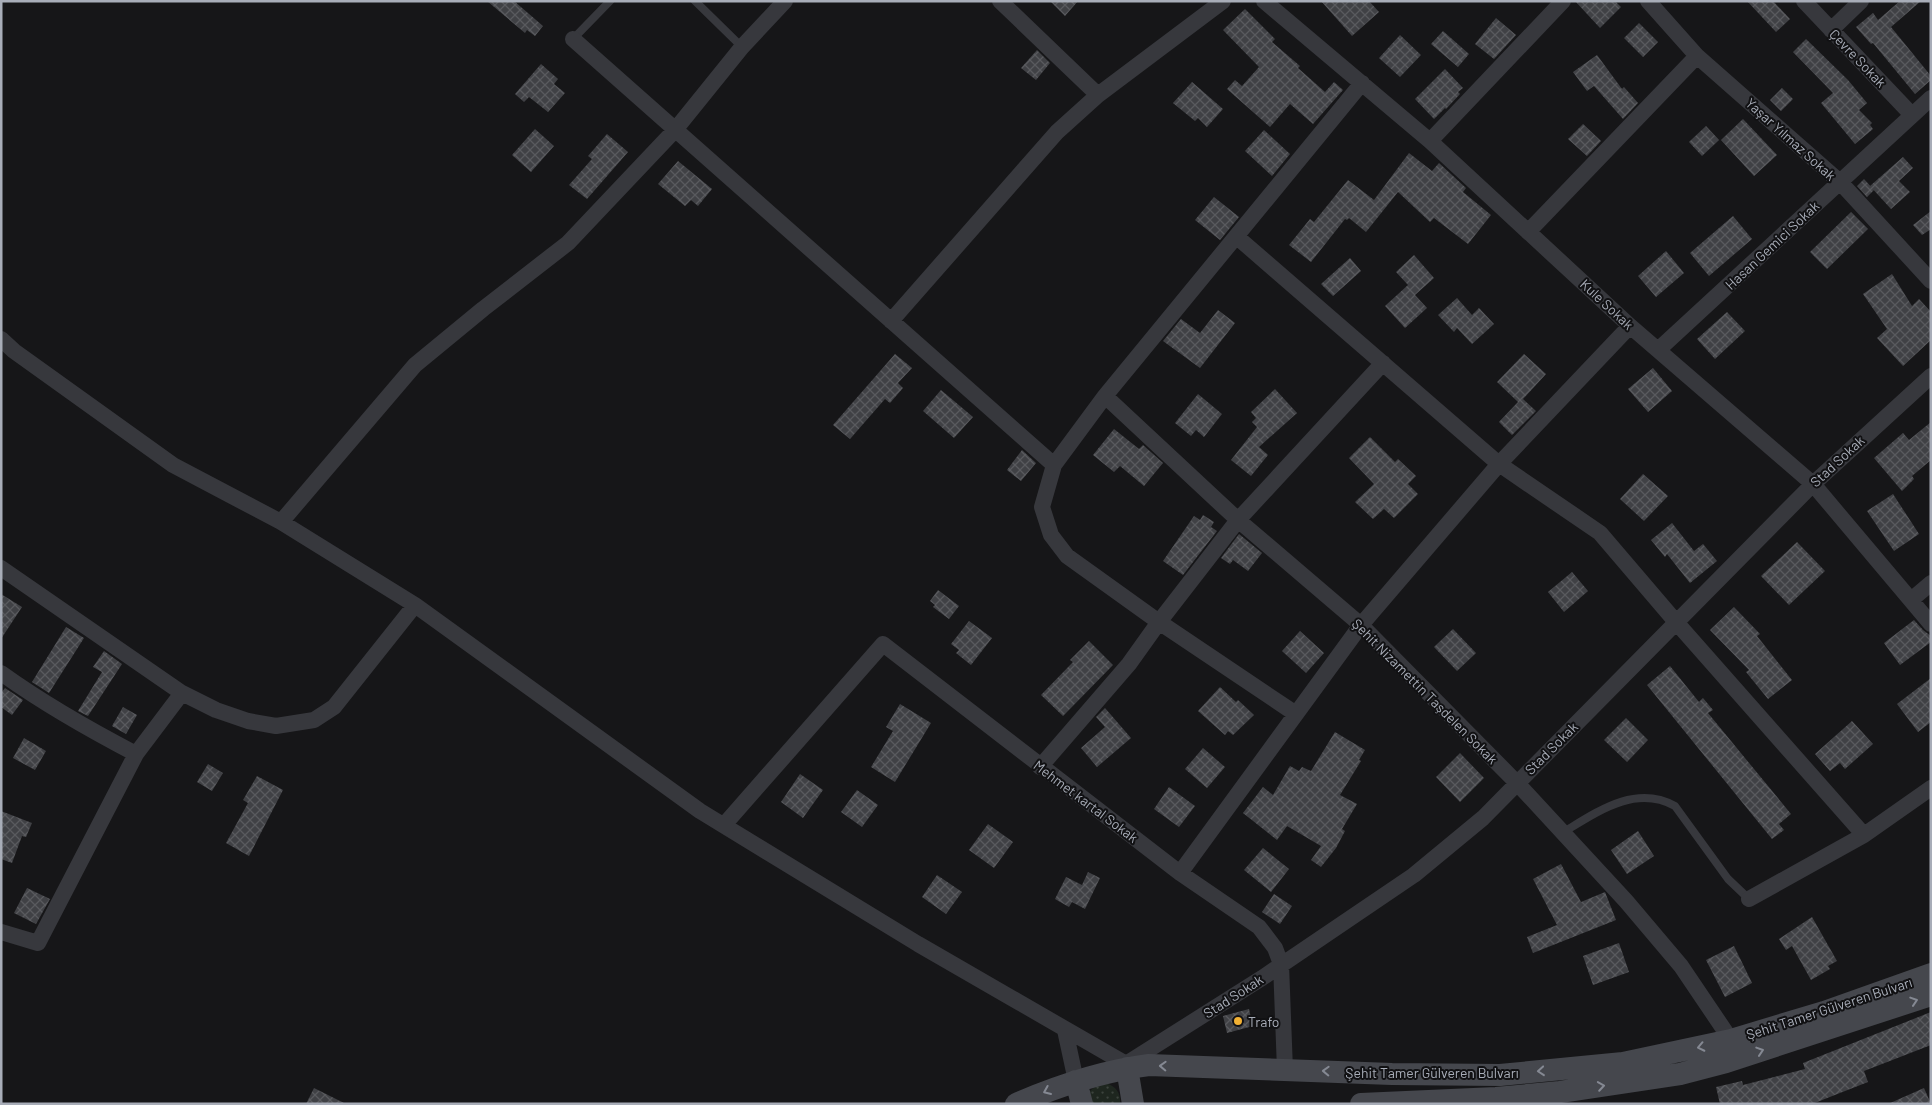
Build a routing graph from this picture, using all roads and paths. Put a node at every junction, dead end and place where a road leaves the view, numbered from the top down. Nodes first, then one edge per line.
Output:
1 (610, 1) edge
2 (695, 1) edge
3 (785, 1) edge
4 (1000, 1) edge
5 (1223, 1) edge
6 (1264, 1) edge
7 (1563, 1) edge
8 (1648, 1) edge
9 (1804, 1) edge
10 (1861, 1) edge
11 (1831, 30) junction
12 (573, 40) joint
13 (742, 47) junction
14 (1697, 56) junction
15 (1362, 83) junction
16 (1098, 95) junction
17 (1931, 98) edge
18 (1912, 115) junction
19 (675, 130) junction
20 (1430, 141) junction
21 (1840, 182) junction
22 (1528, 232) junction
23 (1237, 236) junction
24 (1931, 281) edge
25 (891, 321) junction
26 (1630, 326) junction
27 (1, 339) edge
28 (1658, 350) junction
29 (1383, 363) junction
30 (1931, 376) edge
31 (1105, 396) junction
32 (1499, 464) junction
33 (1054, 465) junction
34 (1812, 484) junction
35 (1238, 520) junction
36 (281, 522) junction
37 (1, 568) edge
38 (1931, 583) edge
39 (1911, 600) junction
40 (416, 605) junction
41 (1158, 622) junction
42 (1676, 622) junction
43 (1931, 624) edge
44 (1361, 625) junction
45 (1, 674) edge
46 (182, 694) junction
47 (1296, 714) junction
48 (136, 754) junction
49 (1040, 767) junction
50 (1517, 783) junction
51 (1931, 788) edge
52 (724, 825) junction
53 (1562, 833) junction
54 (1864, 835) junction
55 (1180, 873) junction
56 (1749, 899) joint
57 (1, 932) edge
58 (1281, 964) junction
59 (1931, 974) edge
60 (1931, 995) edge
61 (1065, 1030) junction
62 (1731, 1040) junction
63 (1127, 1066) junction
64 (1285, 1070) junction
65 (1076, 1081) junction
66 (1016, 1104) edge
67 (1082, 1104) edge
68 (1132, 1104) edge
69 (1361, 1104) edge

1 - 12 lane
2 - 13 lane
3 - 13 street
4 - 16 street
5 - 16 street
6 - 15 street, Kule Sokak
7 - 20 street
8 - 14 street, Yaşar Yılmaz Sokak
9 - 11 street, Çevre Sokak
10 - 11 street
11 - 18 street, Çevre Sokak
12 - 19 street
13 - 19 street
14 - 21 street, Yaşar Yılmaz Sokak
14 - 22 street
15 - 20 street, Kule Sokak
15 - 23 street
16 - 25 street
17 - 18 street, Hasan Gemici Sokak
18 - 21 street, Hasan Gemici Sokak
19 - 25 street
19 - 36 street
20 - 22 street, Kule Sokak
21 - 24 street, Yaşar Yılmaz Sokak
21 - 28 street, Hasan Gemici Sokak
22 - 26 street, Kule Sokak
23 - 29 street
23 - 31 street
25 - 33 street
26 - 28 street, Kule Sokak
26 - 32 street
27 - 36 street
28 - 34 street, Kule Sokak
29 - 32 street
29 - 35 street
30 - 34 street, Stad Sokak
31 - 33 street
31 - 35 street, Şehit Nizamettin Taşdelen Sokak
32 - 42 street
32 - 44 street
33 - 41 street
34 - 39 street, Kule Sokak
34 - 42 street, Stad Sokak
35 - 41 street
35 - 44 street, Şehit Nizamettin Taşdelen Sokak
36 - 40 street
37 - 46 street
38 - 39 street
39 - 43 street, Kule Sokak
40 - 46 street
40 - 52 street
41 - 47 street
41 - 49 street
42 - 50 street, Stad Sokak
42 - 54 street
44 - 47 street
44 - 50 street, Şehit Nizamettin Taşdelen Sokak
45 - 48 street
46 - 48 street
47 - 55 street
48 - 57 street
49 - 52 street, Mehmet kartal Sokak
49 - 55 street, Mehmet kartal Sokak
50 - 53 street, Şehit Nizamettin Taşdelen Sokak
50 - 58 street, Stad Sokak
51 - 54 street
52 - 61 street
53 - 56 lane
53 - 62 street, Şehit Nizamettin Taşdelen Sokak
54 - 56 street
55 - 58 street, Mehmet kartal Sokak
58 - 63 street, Stad Sokak
58 - 64 street
59 - 62 main road, Şehit Tamer Gülveren Bulvarı
69 -> 60 main road, Şehit Tamer Gülveren Bulvarı
61 - 63 street
61 - 65 street
62 -> 64 main road, Şehit Tamer Gülveren Bulvarı
64 -> 63 main road, Şehit Tamer Gülveren Bulvarı
63 - 65 main road, Şehit Tamer Gülveren Bulvarı
63 - 68 main road
65 -> 66 main road, Şehit Tamer Gülveren Bulvarı
65 - 67 main road

